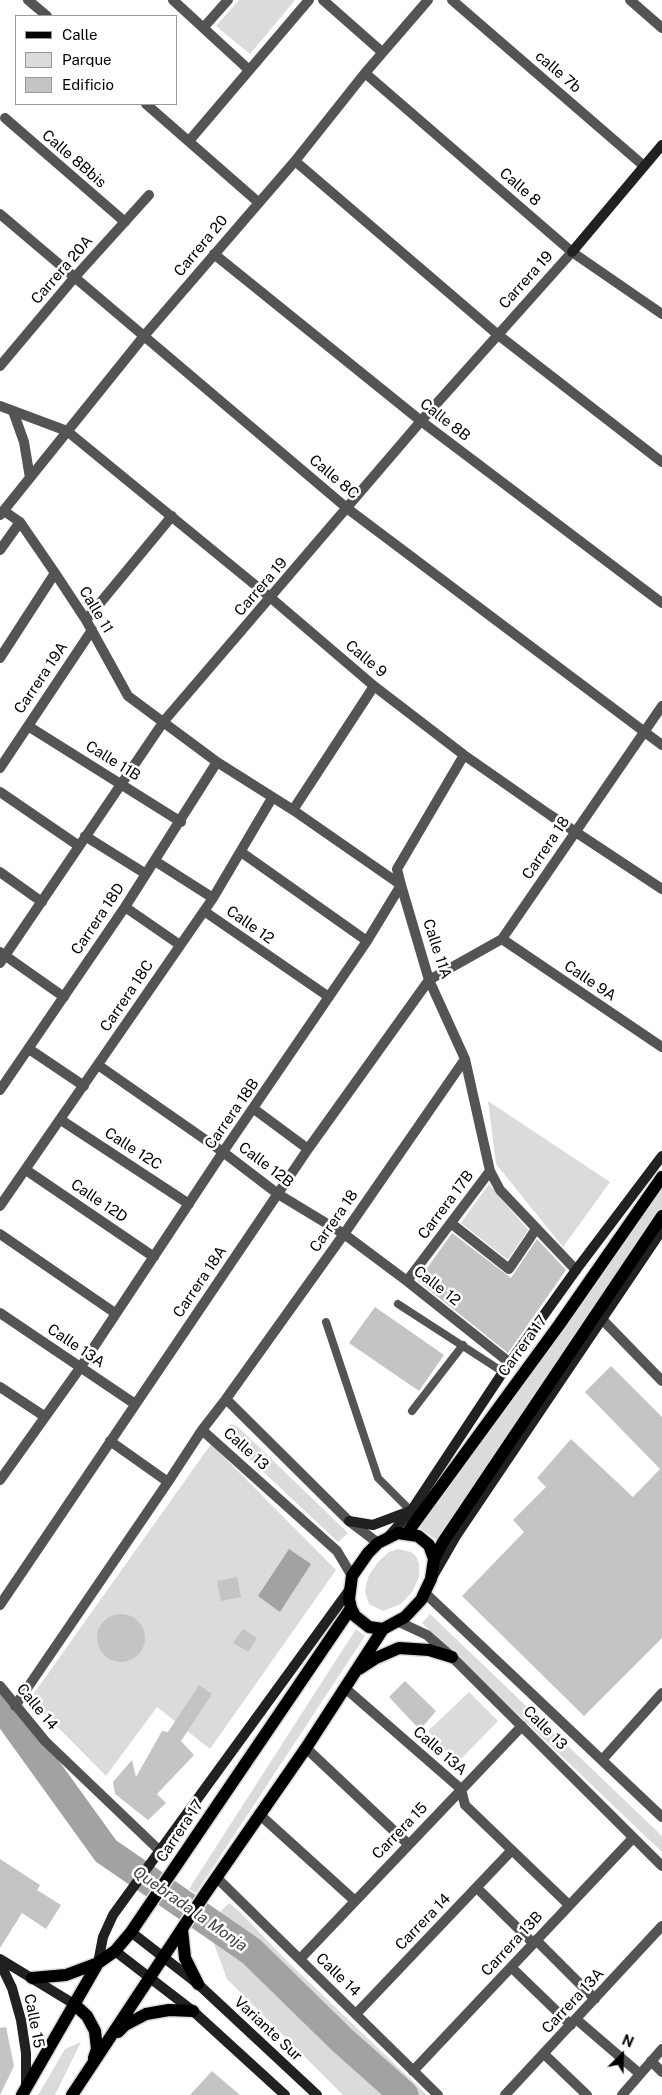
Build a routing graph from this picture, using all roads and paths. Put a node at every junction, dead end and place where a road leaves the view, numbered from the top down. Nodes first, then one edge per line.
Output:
1 (28, 0) edge
2 (173, 0) edge
3 (228, 0) edge
4 (309, 0) edge
5 (323, 0) edge
6 (428, 0) edge
7 (452, 0) edge
8 (630, 0) edge
9 (46, 15) edge
10 (204, 27) junction
11 (662, 28) edge
12 (382, 52) junction
13 (248, 69) junction
14 (365, 73) junction
15 (147, 105) edge
16 (5, 118) dead end
17 (189, 141) junction
18 (662, 145) edge
19 (295, 161) junction
20 (644, 166) junction
21 (149, 195) dead end
22 (258, 202) junction
23 (0, 214) edge
24 (125, 222) junction
25 (572, 252) junction
26 (214, 254) junction
27 (74, 278) junction
28 (662, 314) edge
29 (496, 334) junction
30 (144, 336) junction
31 (0, 366) edge
32 (5, 408) edge
33 (421, 421) junction
34 (67, 431) junction
35 (662, 462) edge
36 (30, 478) junction
37 (348, 509) junction
38 (2, 513) edge
39 (172, 516) junction
40 (20, 522) junction
41 (0, 550) edge
42 (55, 573) junction
43 (271, 598) junction
44 (662, 603) edge
45 (86, 620) junction
46 (92, 630) junction
47 (0, 658) edge
48 (374, 686) junction
49 (662, 706) edge
50 (164, 721) junction
51 (28, 726) junction
52 (644, 732) junction
53 (662, 745) edge
54 (464, 755) junction
55 (217, 762) junction
56 (0, 768) edge
57 (121, 784) junction
58 (0, 792) edge
59 (272, 798) junction
60 (293, 810) junction
61 (181, 822) junction
62 (575, 832) junction
63 (85, 836) junction
64 (79, 846) junction
65 (241, 852) junction
66 (155, 862) junction
67 (0, 872) edge
68 (146, 874) junction
69 (401, 885) junction
70 (662, 889) edge
71 (213, 898) junction
72 (42, 902) junction
73 (124, 907) junction
74 (204, 911) junction
75 (502, 939) junction
76 (367, 941) junction
77 (180, 945) junction
78 (2, 957) edge
79 (429, 980) junction
80 (64, 997) junction
81 (329, 997) junction
82 (662, 1047) edge
83 (29, 1049) junction
84 (465, 1059) junction
85 (98, 1064) junction
86 (84, 1086) junction
87 (0, 1090) edge
88 (254, 1109) junction
89 (61, 1120) junction
90 (308, 1149) junction
91 (223, 1152) junction
92 (662, 1156) edge
93 (26, 1170) junction
94 (490, 1171) junction
95 (662, 1177) edge
96 (278, 1194) junction
97 (189, 1204) junction
98 (0, 1206) edge
99 (662, 1216) edge
100 (452, 1224) junction
101 (536, 1229) junction
102 (662, 1230) edge
103 (0, 1234) edge
104 (344, 1234) junction
105 (154, 1258) junction
106 (576, 1270) junction
107 (408, 1281) junction
108 (398, 1304) dead end
109 (0, 1313) edge
110 (115, 1313) junction
111 (547, 1314) junction
112 (599, 1315) junction
113 (326, 1322) dead end
114 (559, 1325) junction
115 (463, 1345) junction
116 (510, 1363) junction
117 (80, 1368) junction
118 (504, 1372) junction
119 (662, 1381) edge
120 (0, 1387) edge
121 (226, 1399) junction
122 (135, 1404) junction
123 (412, 1411) dead end
124 (44, 1416) junction
125 (202, 1430) junction
126 (110, 1441) junction
127 (0, 1480) edge
128 (168, 1482) junction
129 (411, 1510) junction
130 (349, 1521) junction
131 (407, 1533) junction
132 (383, 1540) junction
133 (434, 1559) junction
134 (431, 1579) junction
135 (351, 1582) junction
136 (425, 1593) junction
137 (0, 1605) edge
138 (352, 1608) junction
139 (399, 1622) junction
140 (383, 1629) junction
141 (452, 1658) junction
142 (355, 1672) junction
143 (0, 1686) edge
144 (345, 1688) junction
145 (660, 1698) edge
146 (15, 1706) junction
147 (522, 1726) junction
148 (306, 1748) junction
149 (602, 1760) junction
150 (461, 1789) junction
151 (259, 1814) junction
152 (662, 1817) edge
153 (633, 1838) junction
154 (408, 1844) junction
155 (512, 1850) junction
156 (157, 1854) junction
157 (662, 1866) edge
158 (216, 1878) junction
159 (477, 1888) junction
160 (354, 1900) junction
161 (569, 1905) junction
162 (662, 1926) edge
163 (183, 1927) junction
164 (131, 1932) junction
165 (535, 1942) junction
166 (115, 1951) junction
167 (163, 1957) junction
168 (300, 1958) junction
169 (0, 1959) edge
170 (0, 1963) edge
171 (98, 1963) junction
172 (511, 1967) junction
173 (32, 1978) junction
174 (150, 1978) junction
175 (198, 1984) junction
176 (595, 1999) junction
177 (74, 2004) junction
178 (193, 2011) junction
179 (356, 2014) junction
180 (573, 2022) junction
181 (108, 2040) junction
182 (662, 2049) edge
183 (544, 2054) junction
184 (651, 2061) junction
185 (91, 2066) junction
186 (413, 2071) junction
187 (662, 2072) edge
188 (640, 2074) junction
189 (24, 2091) edge
190 (72, 2095) edge
191 (286, 2095) edge
192 (317, 2095) edge
193 (438, 2095) edge
194 (505, 2095) edge
195 (587, 2095) edge
196 (622, 2095) edge

1 - 9 street
2 - 10 street
3 - 10 street
4 - 13 street
5 - 12 street
6 - 12 street, Carrera 20
7 - 20 street, calle 7b
8 - 11 street
10 - 13 street
12 - 14 street, Carrera 20
13 - 17 street
14 - 19 street, Carrera 20
14 - 25 street, Calle 8
15 - 17 street
16 - 24 street, Calle 8Bbis
17 - 22 street
18 - 20 main road
19 - 22 street, Carrera 20
19 - 29 street
20 - 25 main road
21 - 24 street, Carrera 20A
22 - 26 street, Carrera 20
23 - 27 street, Calle 8C
24 - 27 street, Carrera 20A
25 - 28 street, Calle 8
25 - 29 street, Carrera 19
26 - 30 street, Carrera 20
26 - 33 street, Calle 8B
27 - 30 street, Calle 8C
27 - 31 street, Carrera 20A
29 - 33 street, Carrera 19
29 - 35 street
30 - 34 street, Carrera 20
30 - 37 street, Calle 8C
32 - 34 street
32 - 36 street
33 - 37 street, Carrera 19
33 - 44 street, Calle 8B
34 - 36 street, Carrera 20
34 - 39 street, Calle 9
36 - 38 street, Carrera 20
37 - 43 street, Carrera 19
37 - 52 street, Calle 8C
38 - 40 street, Calle 11
39 - 43 street, Calle 9
39 - 45 street
40 - 41 street
40 - 42 street, Calle 11
42 - 45 street, Calle 11
42 - 47 street
43 - 48 street, Calle 9
43 - 50 street, Carrera 19
45 - 46 street, Calle 11
46 - 50 street, Calle 11
46 - 51 street, Carrera 19A
48 - 54 street, Calle 9
48 - 60 street
49 - 52 street, Carrera 18
50 - 55 street
50 - 57 street, Carrera 19
51 - 56 street, Carrera 19A
51 - 57 street, Calle 11B
52 - 53 street, Calle 8C
52 - 62 street, Carrera 18
54 - 62 street, Calle 9
54 - 69 street
55 - 59 street
55 - 61 street, Carrera 18D
57 - 61 street, Calle 11B
57 - 63 street, Carrera 19
58 - 64 street
59 - 60 street
59 - 65 street, Carrera 18C
60 - 69 street
61 - 66 street, Carrera 18D
62 - 70 street, Calle 9
62 - 75 street, Carrera 18
63 - 64 street, Carrera 19
63 - 68 street
64 - 72 street, Carrera 19
65 - 71 street, Carrera 18C
65 - 76 street
66 - 68 street, Carrera 18D
66 - 71 street, Calle 12
67 - 72 street
68 - 73 street, Carrera 18D
69 - 76 street, Carrera 18B
69 - 79 street, Calle 11A
71 - 74 street, Carrera 18C
72 - 78 street, Carrera 19
73 - 77 street
73 - 80 street, Carrera 18D
74 - 77 street, Carrera 18C
74 - 81 street, Calle 12
75 - 79 street, Carrera 18
75 - 82 street, Calle 9A
76 - 81 street, Carrera 18B
77 - 85 street, Carrera 18C
78 - 80 street
79 - 84 street, Calle 11A
79 - 90 street, Carrera 18A
80 - 83 street, Carrera 18D
81 - 88 street, Carrera 18B
83 - 86 street
83 - 87 street, Carrera 18D
84 - 94 street, Calle 11A
84 - 104 street, Carrera 18
85 - 86 street, Carrera 18C
85 - 91 street, Calle 12B
86 - 89 street, Carrera 18C
88 - 90 street
88 - 91 street, Carrera 18B
89 - 93 street, Carrera 18C
89 - 97 street, Calle 12C
90 - 96 street, Carrera 18A
91 - 96 street, Calle 12B
91 - 97 street, Carrera 18B
92 - 106 main road
93 - 98 street, Carrera 18C
93 - 105 street, Calle 12D
94 - 100 street, Carrera 17B
94 - 101 street, Calle 11A
95 - 114 main road, Carrera 17
96 - 104 street, Calle 12B
96 - 122 street, Carrera 18A
97 - 105 street, Carrera 18B
99 - 112 main road
100 - 101 street
100 - 107 street, Carrera 17B
101 - 106 street, Calle 11A
102 - 112 main road
103 - 110 street
104 - 107 street, Calle 12
104 - 121 street, Carrera 18
105 - 110 street, Carrera 18B
106 - 111 main road
107 - 116 street, Calle 12
108 - 115 lane
109 - 117 street, Calle 13A
110 - 117 street, Carrera 18B
111 - 114 main road
111 - 116 main road
112 - 119 street
112 - 133 main road
112 - 134 main road
113 - 129 lane
114 - 131 main road, Carrera 17
115 - 118 lane
115 - 123 lane
116 - 118 main road
117 - 122 street, Calle 13A
117 - 124 street, Carrera 18B
118 - 129 main road
120 - 124 street
121 - 125 street
121 - 130 street, Calle 13
122 - 126 street, Carrera 18A
124 - 127 street, Carrera 18B
125 - 128 street
125 - 135 street, Calle 13
126 - 128 street
126 - 137 street, Carrera 18A
128 - 146 street
129 - 130 main road
129 - 132 main road
130 - 132 street, Calle 13
131 - 132 main road
131 - 133 main road
132 - 135 main road
133 - 134 main road
134 - 136 main road
135 - 138 main road
135 - 156 main road
136 - 139 main road
136 - 149 street, Calle 13
138 - 140 main road
138 - 164 main road, Carrera 17
139 - 140 main road
139 - 141 street, Calle 13
140 - 142 main road
141 - 142 main road
141 - 147 street, Calle 13
142 - 144 main road
143 - 146 street, Calle 14
144 - 148 main road
144 - 150 street, Calle 13A
145 - 149 street
146 - 156 street, Calle 14
147 - 150 street, Carrera 15
147 - 153 street, Calle 13
148 - 151 main road
148 - 154 street
149 - 152 street, Calle 13
150 - 154 street, Carrera 15
150 - 155 street, Calle 13A
151 - 158 main road
151 - 160 street
153 - 157 street, Calle 13
153 - 161 street, Carrera 13B
154 - 160 street, Carrera 15
155 - 159 street, Carrera 14
155 - 161 street, Calle 13A
156 - 171 main road
158 - 163 main road
158 - 168 street, Calle 14
159 - 165 street
159 - 179 street, Carrera 14
160 - 168 street, Carrera 15
161 - 165 street, Carrera 13B
162 - 176 street, Carrera 13A
163 - 167 main road
163 - 175 main road
164 - 166 main road, Carrera 17
164 - 167 main road, Variante Sur
165 - 172 street, Carrera 13B
165 - 176 street
166 - 171 main road, Carrera 17
166 - 174 main road
167 - 174 main road
167 - 175 main road, Variante Sur
168 - 179 street, Calle 14
169 - 173 main road, Calle 15
170 - 189 main road, Calle 15
171 - 173 main road
171 - 177 main road, Carrera 17
172 - 180 street
172 - 186 street, Carrera 13B
173 - 177 main road, Calle 15
174 - 178 main road
174 - 181 main road
175 - 192 main road, Variante Sur
176 - 180 street, Carrera 13A
177 - 185 main road
177 - 189 main road, Carrera 17
178 - 181 main road
178 - 191 main road
179 - 186 street, Calle 14
180 - 183 street, Carrera 13A
180 - 188 street
181 - 185 main road
182 - 184 street
183 - 194 street, Carrera 13A
183 - 195 street
184 - 187 street
184 - 188 street
185 - 190 main road
186 - 193 street, Calle 14
188 - 196 street

